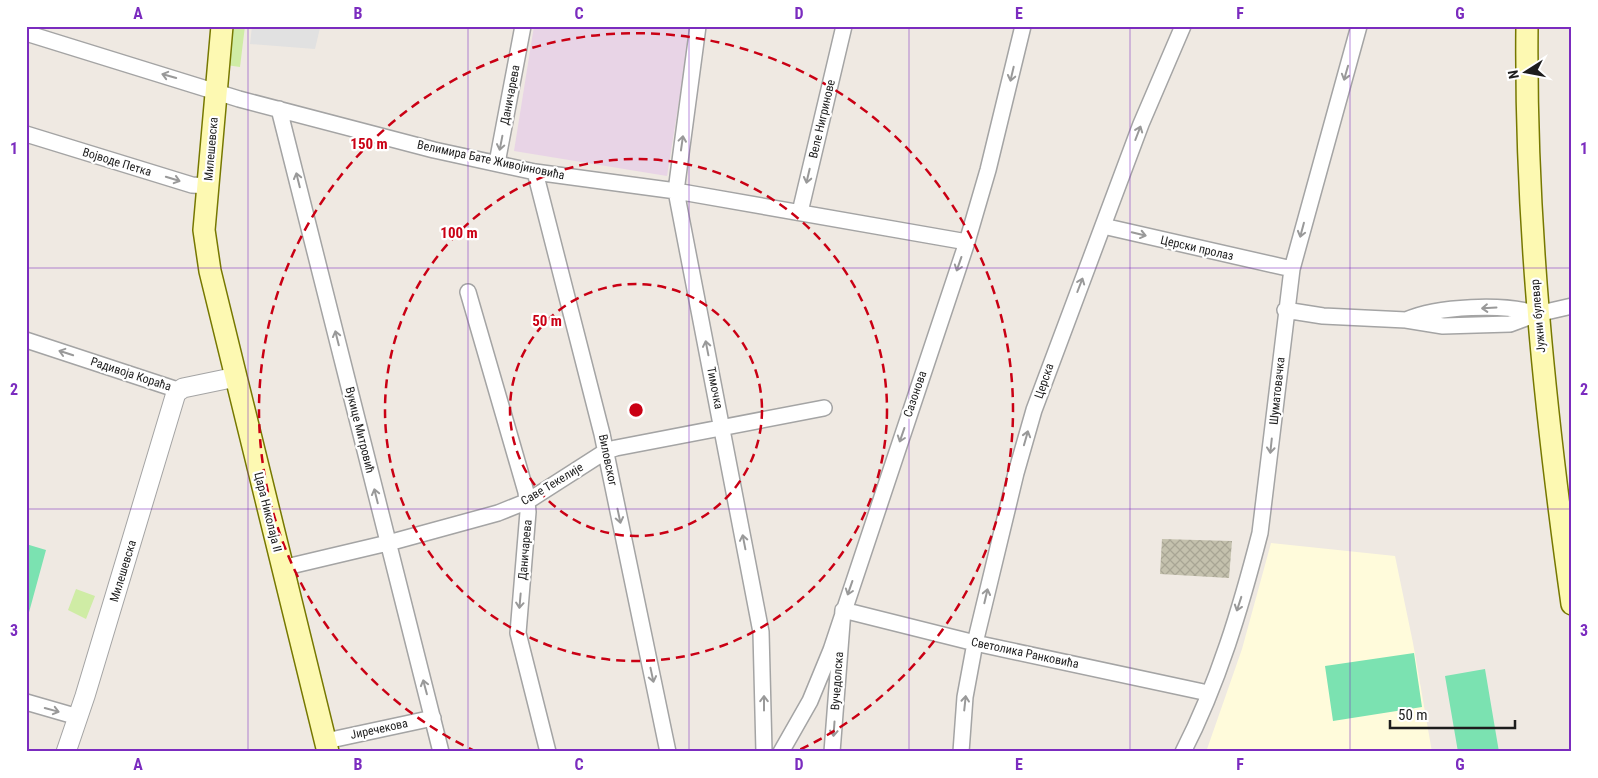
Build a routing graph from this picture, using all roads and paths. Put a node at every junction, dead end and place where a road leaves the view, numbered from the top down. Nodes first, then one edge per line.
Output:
1 (222, 26) edge
2 (522, 26) edge
3 (698, 26) edge
4 (844, 26) edge
5 (1023, 26) edge
6 (1183, 26) edge
7 (1359, 26) edge
8 (1526, 26) edge
9 (26, 34) edge
10 (216, 90) junction
11 (279, 109) junction
12 (26, 134) edge
13 (497, 163) junction
14 (535, 172) junction
15 (208, 186) junction
16 (676, 191) junction
17 (800, 212) junction
18 (1103, 226) junction
19 (967, 242) junction
20 (1292, 269) junction
21 (210, 271) joint
22 (468, 292) dead end
23 (1572, 306) edge
24 (1285, 310) junction
25 (1537, 314) junction
26 (26, 340) edge
27 (236, 377) junction
28 (178, 390) junction
29 (824, 408) dead end
30 (723, 429) junction
31 (606, 451) junction
32 (528, 501) junction
33 (387, 543) junction
34 (282, 568) junction
35 (1572, 604) edge
36 (843, 610) junction
37 (975, 643) junction
38 (1208, 693) junction
39 (26, 702) edge
40 (78, 717) junction
41 (433, 718) junction
42 (327, 746) edge
43 (1186, 749) edge
44 (66, 752) edge
45 (441, 752) edge
46 (548, 752) edge
47 (668, 752) edge
48 (764, 752) edge
49 (780, 752) edge
50 (832, 752) edge
51 (961, 752) edge

1 - 10 main road, Милешевска
2 -> 13 street, Даничарева
16 -> 3 street, Тимочка
4 -> 17 street, Веле Нигринове
5 -> 19 street, Сазонова
18 -> 6 street, Церска
7 -> 20 street, Шуматовачка
8 - 25 main road, Јужни булевар
10 -> 9 street, Велимира Бате Живојиновића
10 - 11 street, Велимира Бате Живојиновића
10 - 15 main road, Милешевска
11 - 13 street, Велимира Бате Живојиновића
33 -> 11 street, Вукице Митровић
12 -> 15 street, Војводе Петка
13 - 14 street, Велимира Бате Живојиновића
14 - 16 street, Велимира Бате Живојиновића
14 - 31 street, Виловског
15 - 21 main road, Милешевска
16 - 17 street, Велимира Бате Живојиновића
30 -> 16 street, Тимочка
17 - 19 street, Велимира Бате Живојиновића
18 -> 20 street, Церски пролаз
37 -> 18 street, Церска
19 -> 36 street, Сазонова
20 - 24 street, Шуматовачка
21 - 27 main road, Цара Николаја II
22 - 32 street, Даничарева
23 - 25 street
24 - 25 street
24 -> 38 street, Шуматовачка
25 - 35 main road, Јужни булевар
28 -> 26 street, Радивоја Кораћа
27 - 28 street, Радивоја Кораћа
27 - 34 main road, Цара Николаја II
28 - 40 street, Милешевска
29 - 30 street, Саве Текелије
30 - 31 street, Саве Текелије
48 -> 30 street, Тимочка
31 - 32 street, Саве Текелије
31 -> 47 street, Виловског
32 - 33 street, Саве Текелије
32 -> 46 street, Даничарева
33 - 34 street, Саве Текелије
41 -> 33 street, Вукице Митровић
34 - 42 main road, Цара Николаја II
36 - 37 street, Светолика Ранковића
36 - 49 street, Сазонова
36 -> 50 street, Вучедолска
37 - 38 street, Светолика Ранковића
51 -> 37 street, Церска
38 - 43 street, Шуматовачка
39 -> 40 street
40 - 44 street, Милешевска
41 - 42 street, Јиречекова
41 - 45 street, Вукице Митровић

